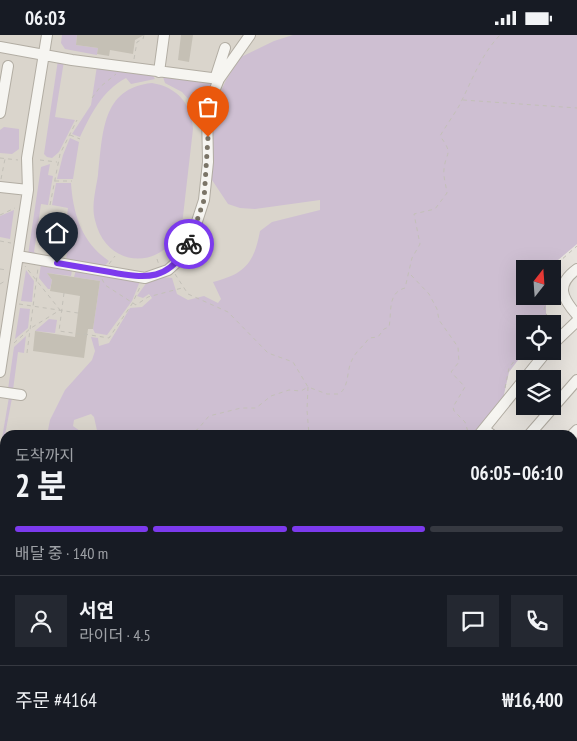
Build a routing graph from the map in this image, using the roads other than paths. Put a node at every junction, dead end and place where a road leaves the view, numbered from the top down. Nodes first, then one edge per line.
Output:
1 (47, 35) edge
2 (164, 35) edge
3 (250, 35) edge
4 (0, 47) edge
5 (225, 48) dead end
6 (44, 54) junction
7 (8, 67) dead end
8 (159, 72) junction
9 (217, 79) junction
10 (0, 113) edge
11 (0, 184) edge
12 (28, 190) junction
13 (18, 256) junction
14 (577, 269) edge
15 (9, 305) edge
16 (577, 315) edge
17 (577, 321) edge
18 (561, 336) edge
19 (539, 360) edge
20 (0, 372) edge
21 (577, 380) edge
22 (0, 392) edge
23 (21, 395) dead end
24 (487, 430) edge
25 (533, 430) edge

1 - 6 street
2 - 8 street
3 - 9 street
4 - 6 street
5 - 9 street
6 - 8 street
6 - 12 street
7 - 10 street
8 - 9 street
9 - 13 street
11 - 12 street
12 - 13 street
13 - 15 street
14 - 16 street
15 - 20 street
17 - 18 street
19 - 24 street
21 - 25 street
22 - 23 street

